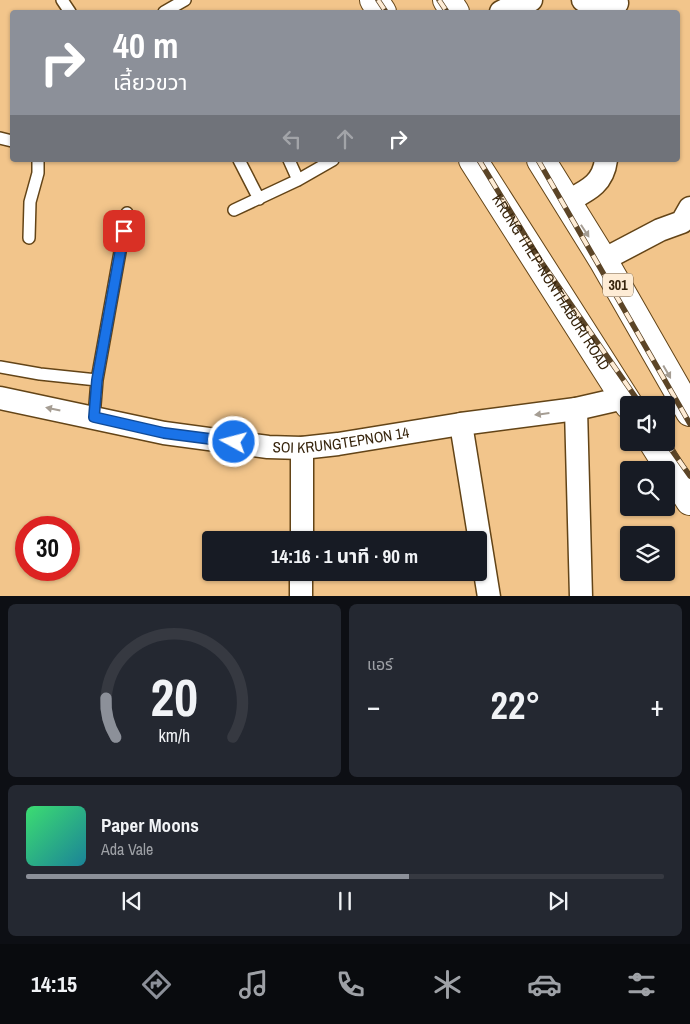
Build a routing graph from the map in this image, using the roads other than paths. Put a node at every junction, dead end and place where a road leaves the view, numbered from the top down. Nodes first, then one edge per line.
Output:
1 (185, 0) edge
2 (531, 0) edge
3 (583, 0) edge
4 (617, 5) edge
5 (168, 10) edge
6 (505, 10) edge
7 (38, 162) edge
8 (240, 162) edge
9 (290, 162) edge
10 (330, 162) edge
11 (474, 162) edge
12 (542, 162) edge
13 (606, 162) edge
14 (298, 180) junction
15 (259, 199) junction
16 (566, 202) junction
17 (690, 208) edge
18 (234, 210) dead end
19 (127, 213) dead end
20 (29, 238) dead end
21 (604, 260) junction
22 (0, 367) edge
23 (97, 380) junction
24 (622, 396) edge
25 (0, 398) edge
26 (620, 403) edge
27 (576, 409) junction
28 (690, 412) edge
29 (94, 417) junction
30 (461, 424) junction
31 (302, 448) junction
32 (659, 451) edge
33 (690, 501) edge
34 (302, 531) edge
35 (301, 581) edge
36 (301, 596) edge
37 (488, 596) edge
38 (581, 596) edge

1 - 5 lane
2 - 6 street
3 - 4 street
7 - 20 lane
8 - 15 lane
9 - 14 lane
10 - 14 lane
11 - 24 main road, KRUNG THEP-NONTHABURI ROAD
12 - 16 main road, 301
13 - 16 street
14 - 15 lane
15 - 18 lane
16 -> 21 main road, 301
17 - 21 street
19 - 23 lane
21 -> 28 main road, 301
22 - 23 lane
23 - 29 lane
29 -> 25 street, SOI KRUNGTEPNON 14
26 - 27 street, SOI KRUNGTEPNON 14
27 -> 30 street, SOI KRUNGTEPNON 14
27 - 38 street
29 - 31 street, SOI KRUNGTEPNON 14
30 - 31 street, SOI KRUNGTEPNON 14
30 - 37 street
31 - 34 street
32 - 33 main road
35 - 36 street

